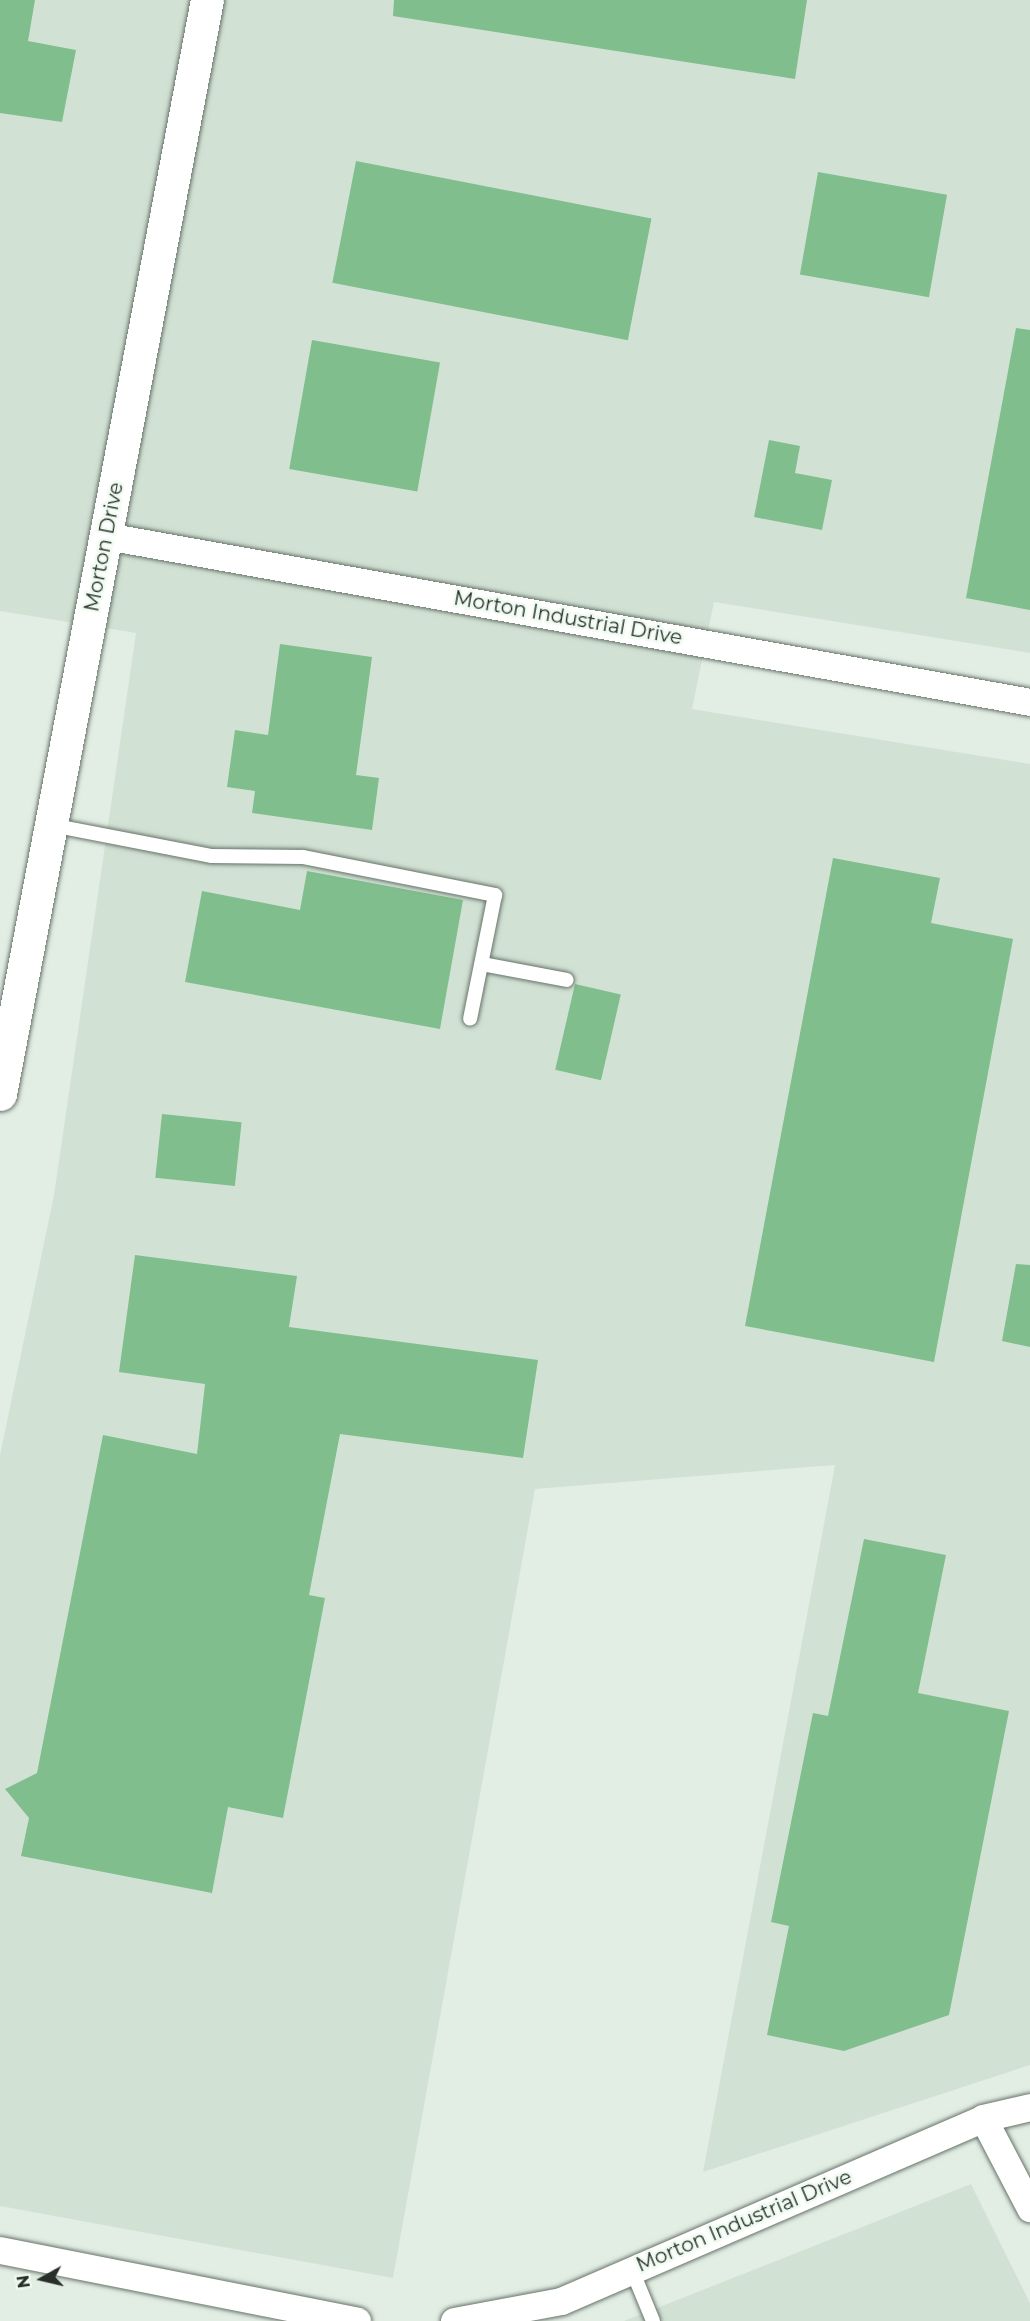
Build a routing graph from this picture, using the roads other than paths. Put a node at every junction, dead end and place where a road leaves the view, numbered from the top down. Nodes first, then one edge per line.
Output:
1 (207, 0) edge
2 (106, 536) junction
3 (1030, 702) edge
4 (51, 825) junction
5 (482, 963) junction
6 (567, 980) dead end
7 (470, 1019) dead end
8 (0, 1094) edge
9 (1030, 2107) edge
10 (983, 2118) junction
11 (1030, 2208) edge
12 (0, 2250) edge
13 (632, 2270) junction
14 (324, 2317) edge
15 (357, 2321) edge
16 (454, 2321) edge
17 (653, 2321) edge

1 - 2 street, Morton Drive
2 - 3 street, Morton Industrial Drive
2 - 4 street, Morton Drive
4 - 5 lane
4 - 8 street, Morton Drive
5 - 6 lane
5 - 7 lane
9 - 10 street, Morton Industrial Drive
10 - 11 street
10 - 13 street, Morton Industrial Drive
12 - 14 street
13 - 16 street, Morton Industrial Drive
13 - 17 lane
14 - 15 street

